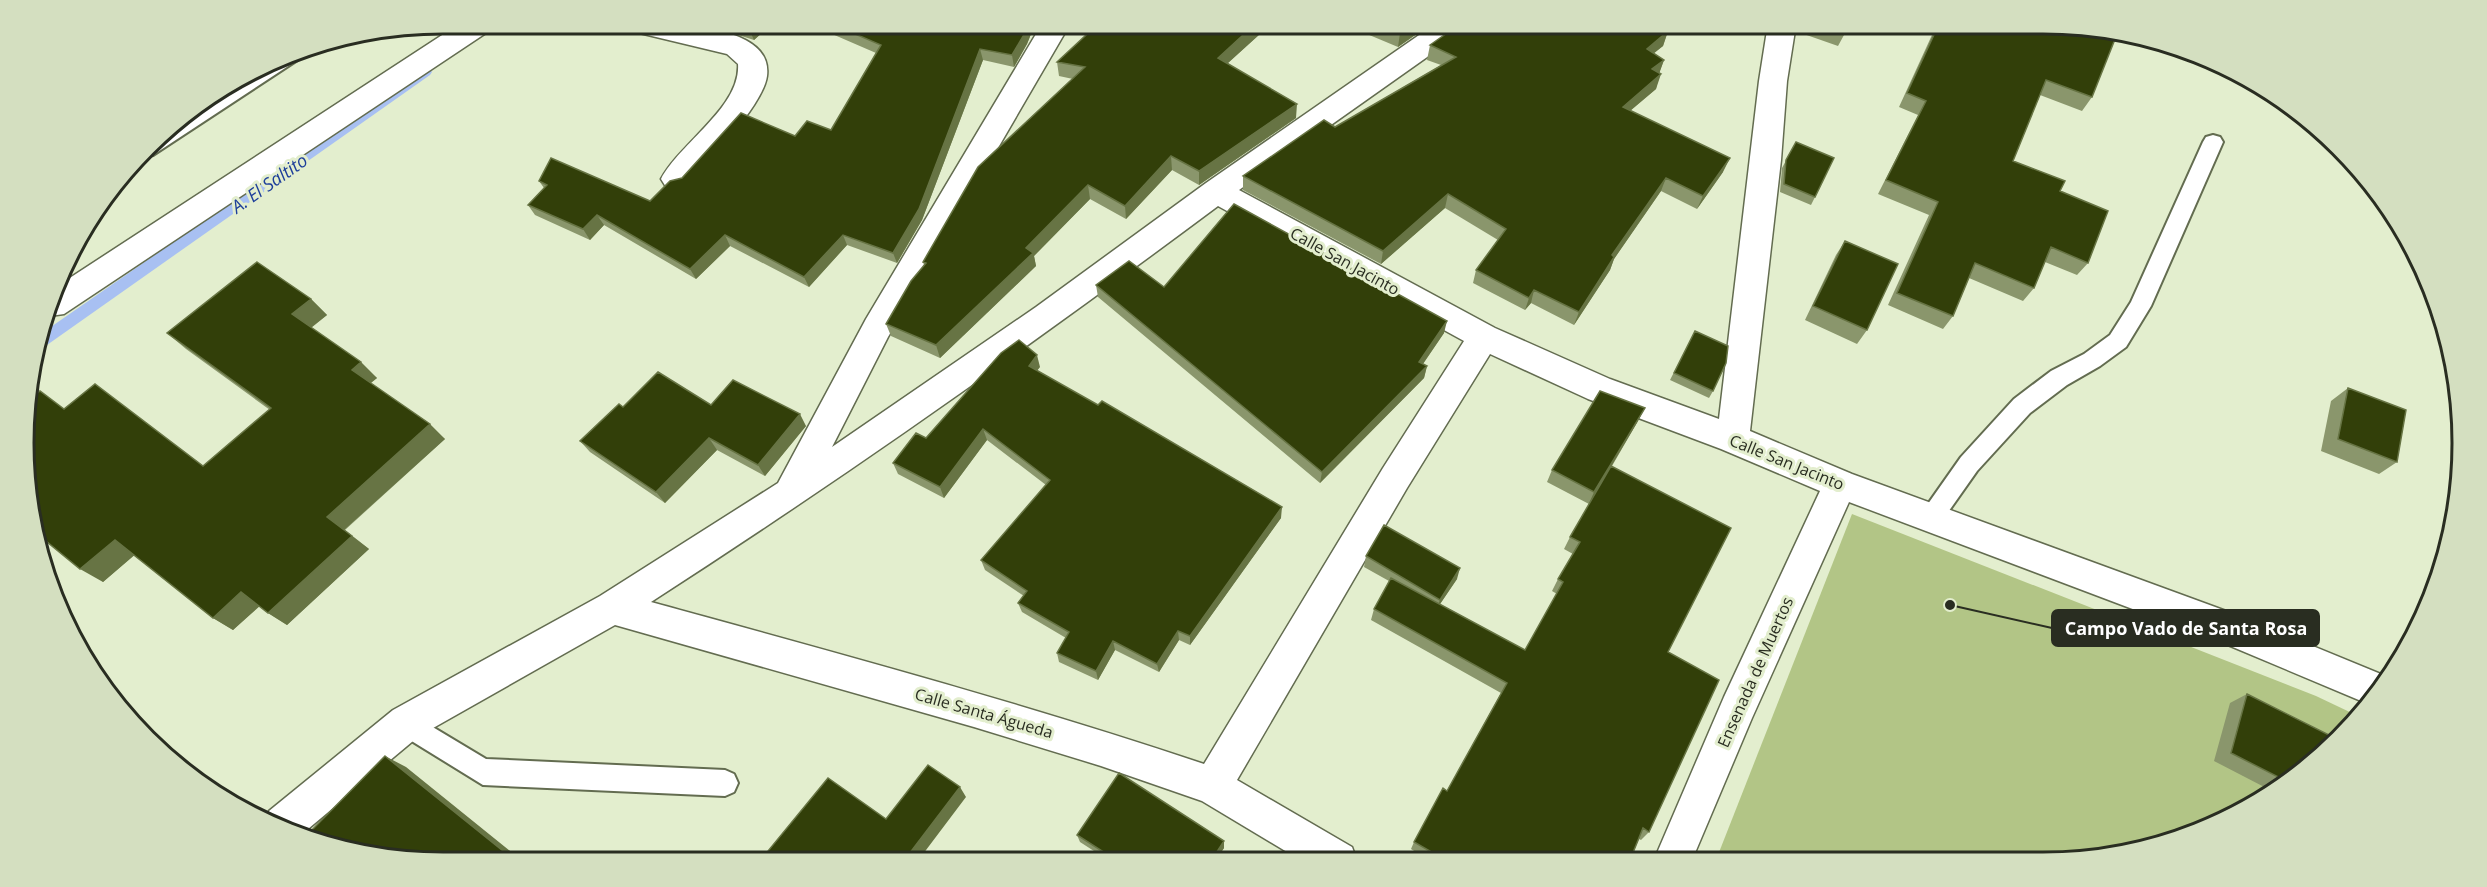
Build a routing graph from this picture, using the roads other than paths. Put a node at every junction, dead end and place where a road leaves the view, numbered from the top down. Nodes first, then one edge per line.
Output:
1 (464, 34) edge
2 (684, 34) edge
3 (1050, 34) edge
4 (1440, 34) edge
5 (1780, 34) edge
6 (236, 91) edge
7 (207, 110) edge
8 (2213, 142) dead end
9 (676, 179) edge
10 (1216, 191) junction
11 (61, 300) edge
12 (1484, 337) junction
13 (1733, 439) junction
14 (1840, 484) junction
15 (790, 494) junction
16 (1931, 518) junction
17 (612, 608) junction
18 (2371, 688) edge
19 (406, 723) junction
20 (725, 783) dead end
21 (1212, 786) junction
22 (288, 821) edge
23 (1323, 852) edge
24 (1676, 852) edge

1 - 11 street
2 - 9 street
3 - 15 street
4 - 10 street
5 - 13 street
6 - 7 lane
8 - 16 lane
10 - 12 street, Calle San Jacinto
10 - 15 street
12 - 13 street, Calle San Jacinto
12 - 21 street
13 - 14 street, Calle San Jacinto
14 - 16 street, Calle San Jacinto
14 - 24 street, Ensenada de Muertos
15 - 17 street
16 - 18 street, Calle San Jacinto
17 - 19 street
17 - 21 street, Calle Santa Águeda
19 - 20 lane
19 - 22 street
21 - 23 street, Calle Santa Águeda

